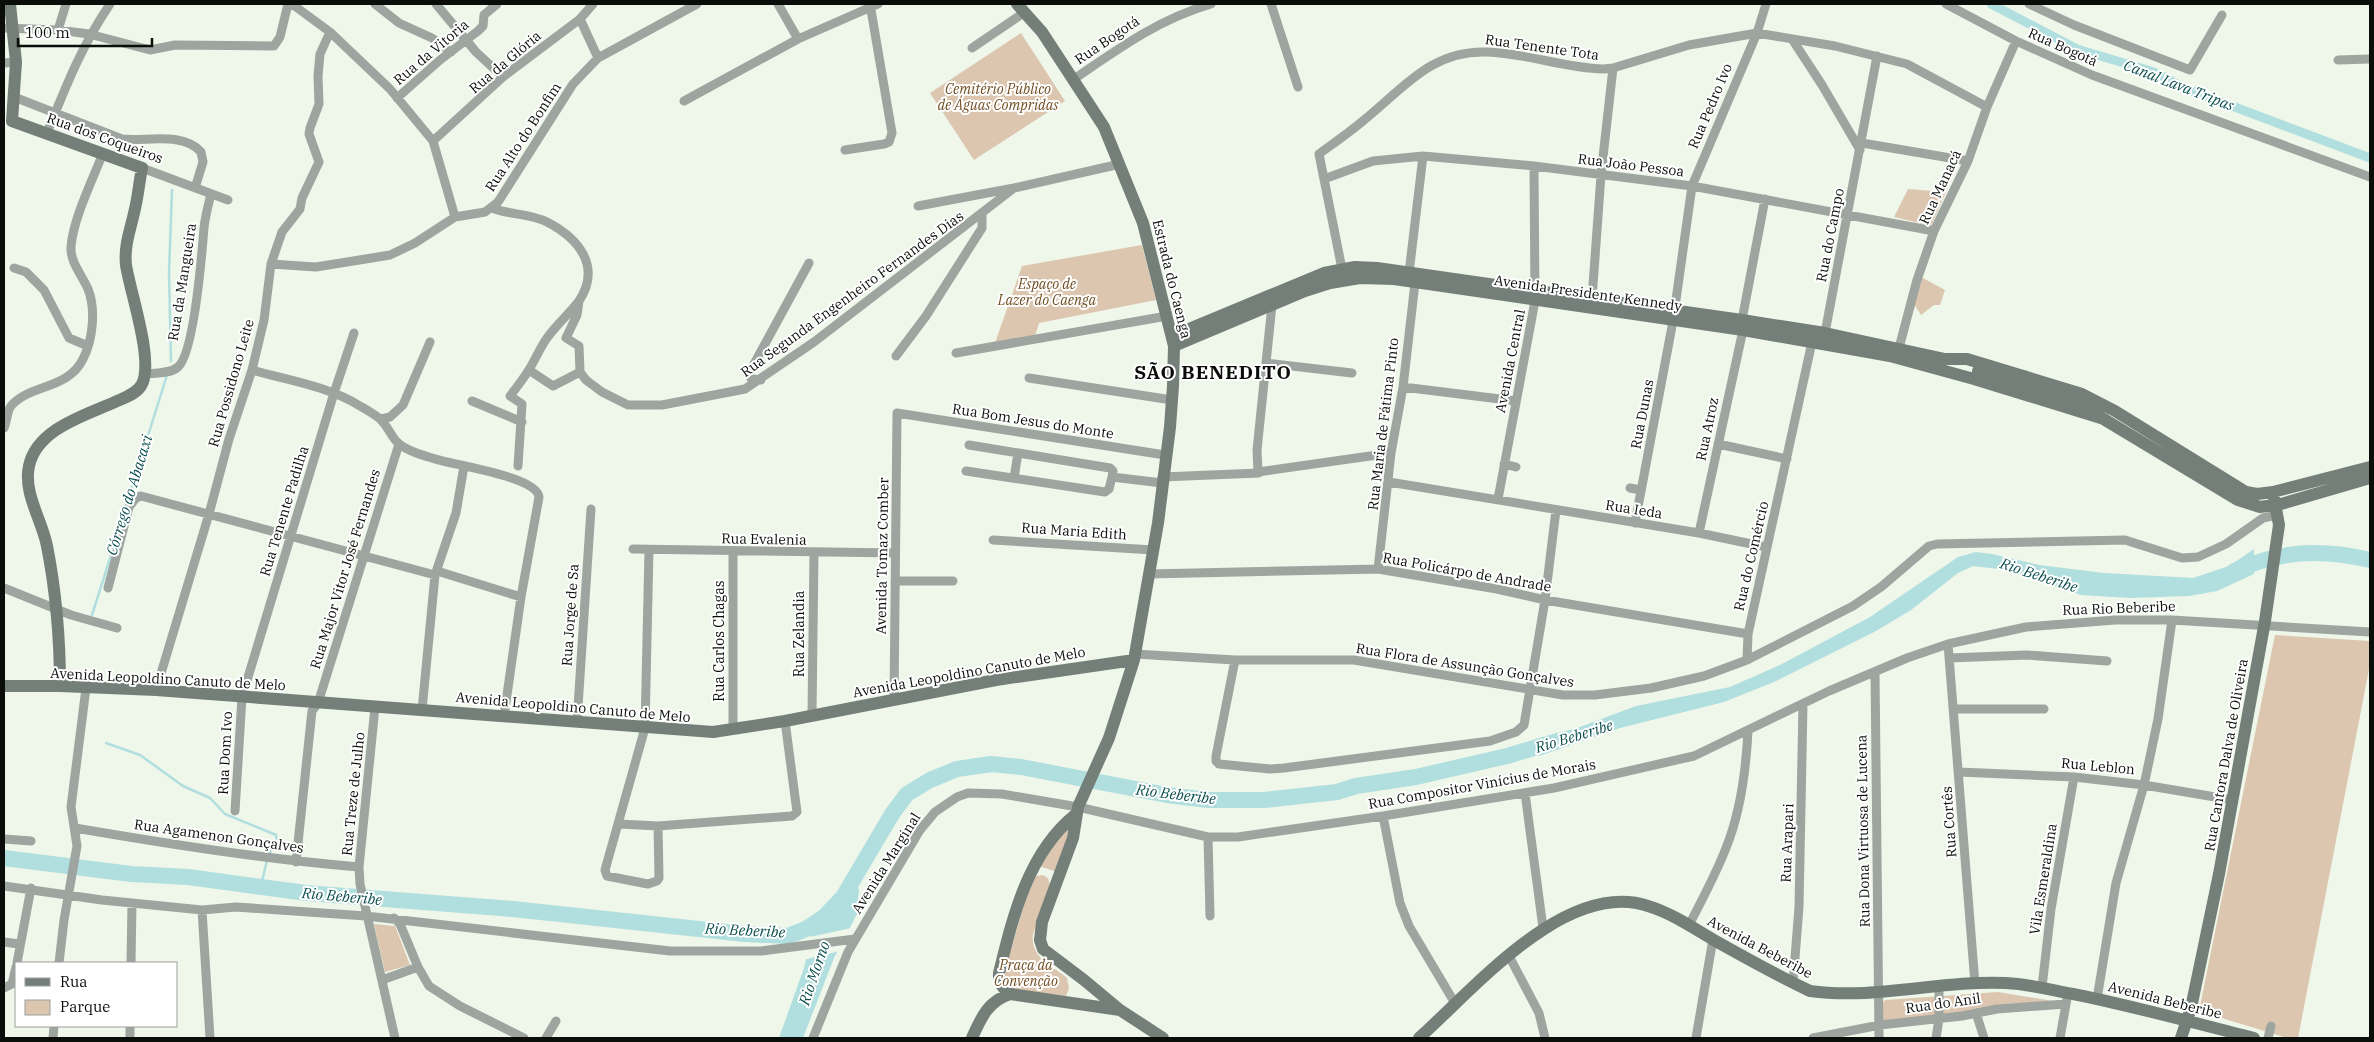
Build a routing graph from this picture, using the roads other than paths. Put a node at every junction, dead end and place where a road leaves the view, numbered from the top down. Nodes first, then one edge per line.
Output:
1 (10, 4) edge
2 (66, 4) edge
3 (110, 4) edge
4 (288, 4) edge
5 (292, 4) edge
6 (375, 4) edge
7 (436, 4) edge
8 (497, 4) edge
9 (593, 4) edge
10 (696, 4) edge
11 (778, 4) edge
12 (1211, 4) edge
13 (1271, 4) edge
14 (1766, 4) edge
15 (1946, 4) edge
16 (2029, 4) edge
17 (873, 5) edge
18 (1021, 8) edge
19 (2222, 15) dead end
20 (580, 19) junction
21 (9, 27) edge
22 (58, 30) junction
23 (330, 32) junction
24 (1757, 33) junction
25 (89, 34) junction
26 (798, 39) junction
27 (1792, 40) junction
28 (466, 41) junction
29 (2016, 41) junction
30 (972, 48) dead end
31 (451, 52) junction
32 (1877, 56) junction
33 (598, 58) junction
34 (2370, 59) edge
35 (2338, 60) dead end
36 (10, 63) edge
37 (1613, 68) junction
38 (503, 77) junction
39 (1074, 79) junction
40 (1298, 87) dead end
41 (14, 97) junction
42 (398, 98) junction
43 (684, 101) dead end
44 (1987, 107) junction
45 (55, 112) junction
46 (8, 120) edge
47 (47, 133) junction
48 (433, 141) junction
49 (1861, 146) junction
50 (845, 150) dead end
51 (103, 153) junction
52 (1423, 156) junction
53 (1968, 161) junction
54 (1120, 164) junction
55 (1534, 166) junction
56 (142, 168) junction
57 (1601, 175) junction
58 (2370, 177) edge
59 (1324, 179) junction
60 (1692, 186) junction
61 (195, 188) junction
62 (1014, 188) junction
63 (211, 194) junction
64 (1765, 199) junction
65 (228, 200) dead end
66 (918, 206) dead end
67 (492, 208) junction
68 (982, 215) junction
69 (1846, 216) junction
70 (455, 217) junction
71 (1934, 231) junction
72 (809, 263) dead end
73 (271, 264) junction
74 (14, 268) dead end
75 (1342, 269) junction
76 (1412, 278) junction
77 (1535, 296) junction
78 (1592, 299) junction
79 (579, 301) junction
80 (1272, 305) junction
81 (1167, 316) junction
82 (1674, 316) junction
83 (1742, 325) junction
84 (354, 333) dead end
85 (1825, 333) junction
86 (1173, 341) junction
87 (430, 342) dead end
88 (1812, 342) junction
89 (88, 346) junction
90 (1898, 348) junction
91 (956, 353) dead end
92 (896, 356) dead end
93 (1266, 363) junction
94 (252, 370) junction
95 (529, 370) junction
96 (580, 372) junction
97 (1352, 373) dead end
98 (145, 374) junction
99 (1029, 378) dead end
100 (761, 380) junction
101 (1403, 386) junction
102 (334, 392) junction
103 (1172, 400) junction
104 (472, 401) dead end
105 (1516, 401) junction
106 (7, 404) edge
107 (897, 413) joint
108 (381, 419) junction
109 (522, 422) junction
110 (4, 428) edge
111 (399, 444) junction
112 (969, 444) dead end
113 (1718, 444) junction
114 (1018, 453) junction
115 (1391, 453) junction
116 (1166, 456) junction
117 (1786, 459) junction
118 (1504, 464) junction
119 (464, 466) junction
120 (518, 466) dead end
121 (1516, 467) dead end
122 (2370, 467) edge
123 (966, 471) dead end
124 (1259, 473) junction
125 (1112, 477) junction
126 (1014, 478) junction
127 (2370, 478) edge
128 (1162, 480) junction
129 (1389, 482) junction
130 (1630, 488) dead end
131 (1641, 490) junction
132 (2273, 492) junction
133 (1498, 499) junction
134 (591, 509) dead end
135 (1556, 510) junction
136 (2276, 510) junction
137 (209, 514) junction
138 (1635, 523) junction
139 (1698, 533) junction
140 (290, 537) junction
141 (993, 540) dead end
142 (1766, 548) junction
143 (633, 549) dead end
144 (649, 550) junction
145 (1153, 550) junction
146 (733, 552) junction
147 (814, 553) junction
148 (895, 553) junction
149 (365, 556) junction
150 (1378, 569) junction
151 (436, 573) junction
152 (1149, 574) junction
153 (895, 581) junction
154 (954, 581) dead end
155 (4, 588) edge
156 (108, 588) dead end
157 (521, 597) junction
158 (1545, 600) junction
159 (55, 609) junction
160 (2172, 620) junction
161 (2264, 625) junction
162 (117, 628) dead end
163 (2370, 632) edge
164 (1748, 634) junction
165 (1948, 644) junction
166 (1134, 657) junction
167 (1950, 658) junction
168 (1235, 660) junction
169 (1747, 660) junction
170 (2107, 661) dead end
171 (1875, 672) junction
172 (4, 686) edge
173 (60, 686) junction
174 (86, 688) junction
175 (156, 690) junction
176 (1530, 690) junction
177 (242, 697) junction
178 (894, 700) junction
179 (318, 703) junction
180 (1804, 704) junction
181 (375, 707) junction
182 (1954, 709) junction
183 (2044, 709) dead end
184 (422, 710) junction
185 (812, 715) junction
186 (504, 716) junction
187 (785, 721) junction
188 (577, 722) junction
189 (645, 728) junction
190 (733, 730) junction
191 (1748, 731) junction
192 (1959, 772) junction
193 (2074, 777) junction
194 (2144, 785) junction
195 (1525, 792) junction
196 (2232, 800) junction
197 (236, 810) dead end
198 (1076, 811) junction
199 (1383, 816) junction
200 (619, 824) junction
201 (658, 826) junction
202 (75, 828) junction
203 (1208, 837) junction
204 (4, 839) edge
205 (32, 841) dead end
206 (1040, 853) junction
207 (296, 862) junction
208 (1065, 863) junction
209 (359, 867) junction
210 (4, 886) edge
211 (31, 888) junction
212 (70, 895) junction
213 (132, 903) junction
214 (202, 910) junction
215 (366, 916) junction
216 (1210, 916) dead end
217 (394, 918) junction
218 (1689, 925) junction
219 (1543, 928) junction
220 (851, 939) junction
221 (1713, 939) junction
222 (4, 942) edge
223 (19, 944) junction
224 (1509, 956) junction
225 (17, 962) edge
226 (59, 962) edge
227 (131, 962) edge
228 (418, 967) junction
229 (15, 971) edge
230 (382, 980) junction
231 (1084, 980) junction
232 (1793, 983) junction
233 (1975, 984) junction
234 (1939, 986) junction
235 (2042, 987) junction
236 (4, 988) edge
237 (1878, 991) junction
238 (1010, 994) junction
239 (2067, 999) junction
240 (2097, 999) junction
241 (1070, 1004) junction
242 (1456, 1005) junction
243 (1120, 1010) junction
244 (1976, 1013) junction
245 (1939, 1019) junction
246 (556, 1021) dead end
247 (2188, 1021) junction
248 (1880, 1025) junction
249 (2271, 1026) dead end
250 (210, 1038) edge
251 (395, 1038) edge
252 (524, 1038) edge
253 (546, 1038) edge
254 (813, 1038) edge
255 (972, 1038) edge
256 (1163, 1038) edge
257 (1419, 1038) edge
258 (1545, 1038) edge
259 (1696, 1038) edge
260 (1814, 1038) edge
261 (1879, 1038) edge
262 (1936, 1038) edge
263 (1984, 1038) edge
264 (2060, 1038) edge
265 (2181, 1038) edge
266 (2254, 1038) edge
267 (2268, 1038) edge

1 - 21 main road
2 - 22 street
3 - 25 street
4 - 25 street
5 - 23 street
6 - 31 street
7 - 28 street
8 - 28 street, Rua da Vitoria
9 - 20 street, Rua da Glória
10 - 33 street, Rua Alto do Bonfim
11 - 26 street
12 - 39 street, Rua Bogotá
13 - 40 street
14 - 24 street, Rua Pedro Ivo
15 - 29 street, Rua Bogotá
16 - 19 street
17 - 26 street
17 - 50 street
18 - 30 street
18 - 39 main road, Estrada do Caenga
20 - 33 street
20 - 38 street, Rua da Glória
21 - 22 street
21 - 36 main road
22 - 25 street
23 - 42 street
23 - 73 street, Rua Possidono Leite
24 - 27 street, Rua Tenente Tota
24 - 37 street, Rua Tenente Tota
24 - 60 street, Rua Pedro Ivo
25 - 45 street
26 - 43 street
27 - 32 street, Rua Tenente Tota
27 - 49 street
28 - 31 street, Rua da Vitoria
28 - 38 street
29 - 44 street, Rua Manacá
29 - 58 street, Rua Bogotá
31 - 42 street, Rua da Vitoria
32 - 44 street, Rua Tenente Tota
32 - 49 street, Rua do Campo
33 - 67 street, Rua Alto do Bonfim
34 - 35 street
36 - 41 main road
37 - 57 street
37 - 59 street, Rua Tenente Tota
38 - 48 street, Rua da Glória
39 - 54 main road, Estrada do Caenga
41 - 45 street, Rua dos Coqueiros
41 - 46 main road
42 - 48 street
44 - 53 street, Rua Manacá
45 - 47 street
45 - 61 street, Rua dos Coqueiros
46 - 47 main road, Rua dos Coqueiros
47 - 51 main road, Rua dos Coqueiros
48 - 70 street
49 - 53 street
49 - 69 street, Rua do Campo
51 - 56 main road, Rua dos Coqueiros
51 - 89 street
52 - 55 street, Rua João Pessoa
52 - 59 street, Rua João Pessoa
52 - 76 street, Rua Maria de Fátima Pinto
53 - 71 street, Rua Manacá
54 - 62 street, Rua Segunda Engenheiro Fernandes Dias
54 - 81 main road, Estrada do Caenga
55 - 57 street, Rua João Pessoa
55 - 77 street, Avenida Central
56 - 61 street, Rua dos Coqueiros
56 - 98 main road
57 - 60 street, Rua João Pessoa
57 - 78 street
59 - 75 street
60 - 64 street, Rua João Pessoa
60 - 82 street, Rua Pedro Ivo
61 - 63 street, Rua dos Coqueiros
62 - 66 street, Rua Segunda Engenheiro Fernandes Dias
62 - 68 street, Rua Segunda Engenheiro Fernandes Dias
63 - 65 street, Rua dos Coqueiros
63 - 98 street, Rua da Mangueira
64 - 69 street, Rua João Pessoa
64 - 83 street, Rua Atroz
67 - 70 street, Rua Alto do Bonfim
67 - 79 street
68 - 92 street
68 - 100 street, Rua Segunda Engenheiro Fernandes Dias
69 - 71 street, Rua João Pessoa
69 - 85 street, Rua do Campo
70 - 73 street, Rua Alto do Bonfim
71 - 90 street, Rua Manacá
72 - 100 street
73 - 94 street, Rua Possidono Leite
74 - 89 street
75 - 76 main road, Avenida Presidente Kennedy
75 - 86 main road, Avenida Presidente Kennedy
76 - 77 main road, Avenida Presidente Kennedy
76 - 80 main road, Avenida Presidente Kennedy
76 - 101 street, Rua Maria de Fátima Pinto
77 - 78 main road, Avenida Presidente Kennedy
77 - 82 main road, Avenida Presidente Kennedy
77 - 105 street, Avenida Central
78 - 82 main road, Avenida Presidente Kennedy
79 - 95 street
79 - 96 street
80 - 86 main road, Avenida Presidente Kennedy
80 - 93 street
81 - 86 main road, Estrada do Caenga
81 - 91 street
82 - 83 main road, Avenida Presidente Kennedy
82 - 131 street, Rua Dunas
83 - 85 main road, Avenida Presidente Kennedy
83 - 88 main road, Avenida Presidente Kennedy
83 - 113 street, Rua Atroz
84 - 102 street, Rua Tenente Padilha
85 - 90 main road, Avenida Presidente Kennedy
86 - 103 main road, Estrada do Caenga
87 - 108 street
88 - 117 street, Rua do Comércio
88 - 136 main road, Avenida Presidente Kennedy
89 - 106 street
90 - 132 main road, Avenida Presidente Kennedy
93 - 97 street
93 - 124 street
94 - 102 street
94 - 137 street, Rua Possidono Leite
95 - 96 street
95 - 109 street
96 - 100 street, Rua Segunda Engenheiro Fernandes Dias
98 - 159 main road
99 - 103 street
101 - 105 street
101 - 115 street, Rua Maria de Fátima Pinto
102 - 108 street
102 - 140 street, Rua Tenente Padilha
103 - 116 main road, Estrada do Caenga
104 - 109 street
105 - 118 street, Avenida Central
106 - 110 street
107 - 116 street, Rua Bom Jesus do Monte
107 - 148 street, Avenida Tomaz Comber
108 - 111 street
109 - 120 street
111 - 119 street
111 - 149 street, Rua Major Vitor José Fernandes
112 - 114 street
113 - 117 street
113 - 139 street, Rua Atroz
114 - 125 street
114 - 126 street
115 - 124 street
115 - 129 street, Rua Maria de Fátima Pinto
116 - 128 main road, Estrada do Caenga
117 - 142 street, Rua do Comércio
118 - 121 street
118 - 133 street, Avenida Central
119 - 151 street
119 - 157 street
122 - 132 main road, Avenida Presidente Kennedy
123 - 126 street
124 - 128 street
125 - 126 street
125 - 128 street
127 - 136 main road, Avenida Presidente Kennedy
128 - 145 main road, Estrada do Caenga
129 - 133 street, Rua Ieda
129 - 150 street, Rua Maria de Fátima Pinto
130 - 131 street
131 - 138 street, Rua Dunas
132 - 136 main road, Rua Cantora Dalva de Oliveira
133 - 135 street, Rua Ieda
134 - 188 street, Rua Jorge de Sa
135 - 138 street, Rua Ieda
135 - 158 street
136 - 161 main road, Rua Cantora Dalva de Oliveira
136 - 169 street, Rua Flora de Assunção Gonçalves
137 - 140 street
137 - 156 street
137 - 175 street, Rua Possidono Leite
138 - 139 street, Rua Ieda
139 - 142 street, Rua Ieda
140 - 149 street
140 - 177 street, Rua Tenente Padilha
141 - 145 street, Rua Maria Edith
142 - 164 street, Rua do Comércio
143 - 144 street, Rua Evalenia
144 - 146 street, Rua Evalenia
144 - 189 street
145 - 152 main road, Estrada do Caenga
146 - 147 street, Rua Evalenia
146 - 190 street, Rua Carlos Chagas
147 - 148 street, Rua Evalenia
147 - 185 street, Rua Zelandia
148 - 153 street, Avenida Tomaz Comber
149 - 151 street
149 - 179 street, Rua Major Vitor José Fernandes
150 - 152 street, Rua Policárpo de Andrade
150 - 158 street, Rua Policárpo de Andrade
151 - 157 street
151 - 184 street
152 - 166 main road, Estrada do Caenga
153 - 154 street
153 - 178 street, Avenida Tomaz Comber
155 - 159 street
157 - 186 street
158 - 164 street, Rua Policárpo de Andrade
158 - 176 street
159 - 162 street
159 - 173 main road
160 - 161 street, Rua Rio Beberibe
160 - 165 street, Rua Rio Beberibe
160 - 194 street
161 - 163 street, Rua Rio Beberibe
161 - 196 main road, Rua Cantora Dalva de Oliveira
164 - 169 street, Rua do Comércio
165 - 167 street, Rua Cortês
165 - 171 street, Rua Rio Beberibe
166 - 168 street, Rua Flora de Assunção Gonçalves
166 - 178 main road, Avenida Leopoldino Canuto de Melo
166 - 198 main road, Estrada do Caenga
167 - 170 street
167 - 182 street, Rua Cortês
168 - 176 street, Rua Flora de Assunção Gonçalves
168 - 176 street
169 - 176 street, Rua Flora de Assunção Gonçalves
171 - 180 street, Rua Compositor Vinícius de Morais
171 - 237 street, Rua Dona Virtuosa de Lucena
172 - 173 main road, Avenida Leopoldino Canuto de Melo
173 - 174 main road, Avenida Leopoldino Canuto de Melo
174 - 175 main road, Avenida Leopoldino Canuto de Melo
174 - 202 street
175 - 177 main road, Avenida Leopoldino Canuto de Melo
177 - 179 main road, Avenida Leopoldino Canuto de Melo
177 - 197 street, Rua Dom Ivo
178 - 185 main road, Avenida Leopoldino Canuto de Melo
179 - 181 main road, Avenida Leopoldino Canuto de Melo
179 - 207 street, Rua Major Vitor José Fernandes
180 - 191 street, Rua Compositor Vinícius de Morais
180 - 232 street, Rua Arapari
181 - 184 main road, Avenida Leopoldino Canuto de Melo
181 - 209 street, Rua Treze de Julho
182 - 183 street
182 - 192 street, Rua Cortês
184 - 186 main road, Avenida Leopoldino Canuto de Melo
185 - 187 main road, Avenida Leopoldino Canuto de Melo
186 - 188 main road, Avenida Leopoldino Canuto de Melo
187 - 190 main road, Avenida Leopoldino Canuto de Melo
187 - 201 street
188 - 189 main road, Avenida Leopoldino Canuto de Melo
189 - 190 main road, Avenida Leopoldino Canuto de Melo
189 - 200 street
191 - 195 street, Rua Compositor Vinícius de Morais
191 - 218 street
192 - 193 street, Rua Leblon
192 - 233 street, Rua Cortês
193 - 194 street, Rua Leblon
193 - 235 street, Vila Esmeraldina
194 - 196 street, Rua Leblon
194 - 240 street
195 - 199 street, Rua Compositor Vinícius de Morais
195 - 219 street
196 - 247 main road, Rua Cantora Dalva de Oliveira
198 - 203 street, Rua Compositor Vinícius de Morais
198 - 206 main road
198 - 208 main road
198 - 220 street, Avenida Marginal
199 - 203 street, Rua Compositor Vinícius de Morais
199 - 242 street
200 - 201 street
200 - 201 street
202 - 207 street, Rua Agamenon Gonçalves
202 - 212 street
203 - 216 street
204 - 205 street
206 - 208 main road
206 - 238 main road
207 - 209 street, Rua Agamenon Gonçalves
208 - 231 main road
209 - 215 street, Rua Treze de Julho
210 - 211 street
211 - 212 street
211 - 223 street
212 - 213 street
212 - 226 street
213 - 214 street
213 - 227 street
214 - 215 street
214 - 250 street
215 - 217 street
215 - 230 street, Rua Treze de Julho
217 - 220 street
217 - 228 street
218 - 219 main road, Avenida Beberibe
218 - 221 main road, Avenida Beberibe
219 - 224 main road, Avenida Beberibe
220 - 254 street, Avenida Marginal
221 - 232 main road, Avenida Beberibe
221 - 259 street
222 - 223 street
223 - 225 street
224 - 242 main road, Avenida Beberibe
224 - 258 street
228 - 230 street
228 - 252 street
229 - 236 street
230 - 251 street, Rua Treze de Julho
231 - 241 main road
231 - 243 main road
232 - 237 main road, Avenida Beberibe
233 - 234 main road, Avenida Beberibe
233 - 235 main road, Avenida Beberibe
234 - 237 main road, Avenida Beberibe
234 - 245 street
235 - 239 main road, Avenida Beberibe
237 - 248 street, Rua Dona Virtuosa de Lucena
238 - 241 main road
238 - 255 main road
239 - 240 main road, Avenida Beberibe
239 - 244 street, Rua do Anil
239 - 264 street
240 - 247 main road, Avenida Beberibe
241 - 243 main road
242 - 257 main road, Avenida Beberibe
243 - 256 main road
244 - 245 street, Rua do Anil
244 - 263 street
245 - 248 street, Rua do Anil
245 - 262 street
246 - 253 street
247 - 265 main road, Rua Cantora Dalva de Oliveira
247 - 266 main road, Avenida Beberibe
248 - 260 street, Rua do Anil
248 - 261 street, Rua Dona Virtuosa de Lucena
249 - 267 street

